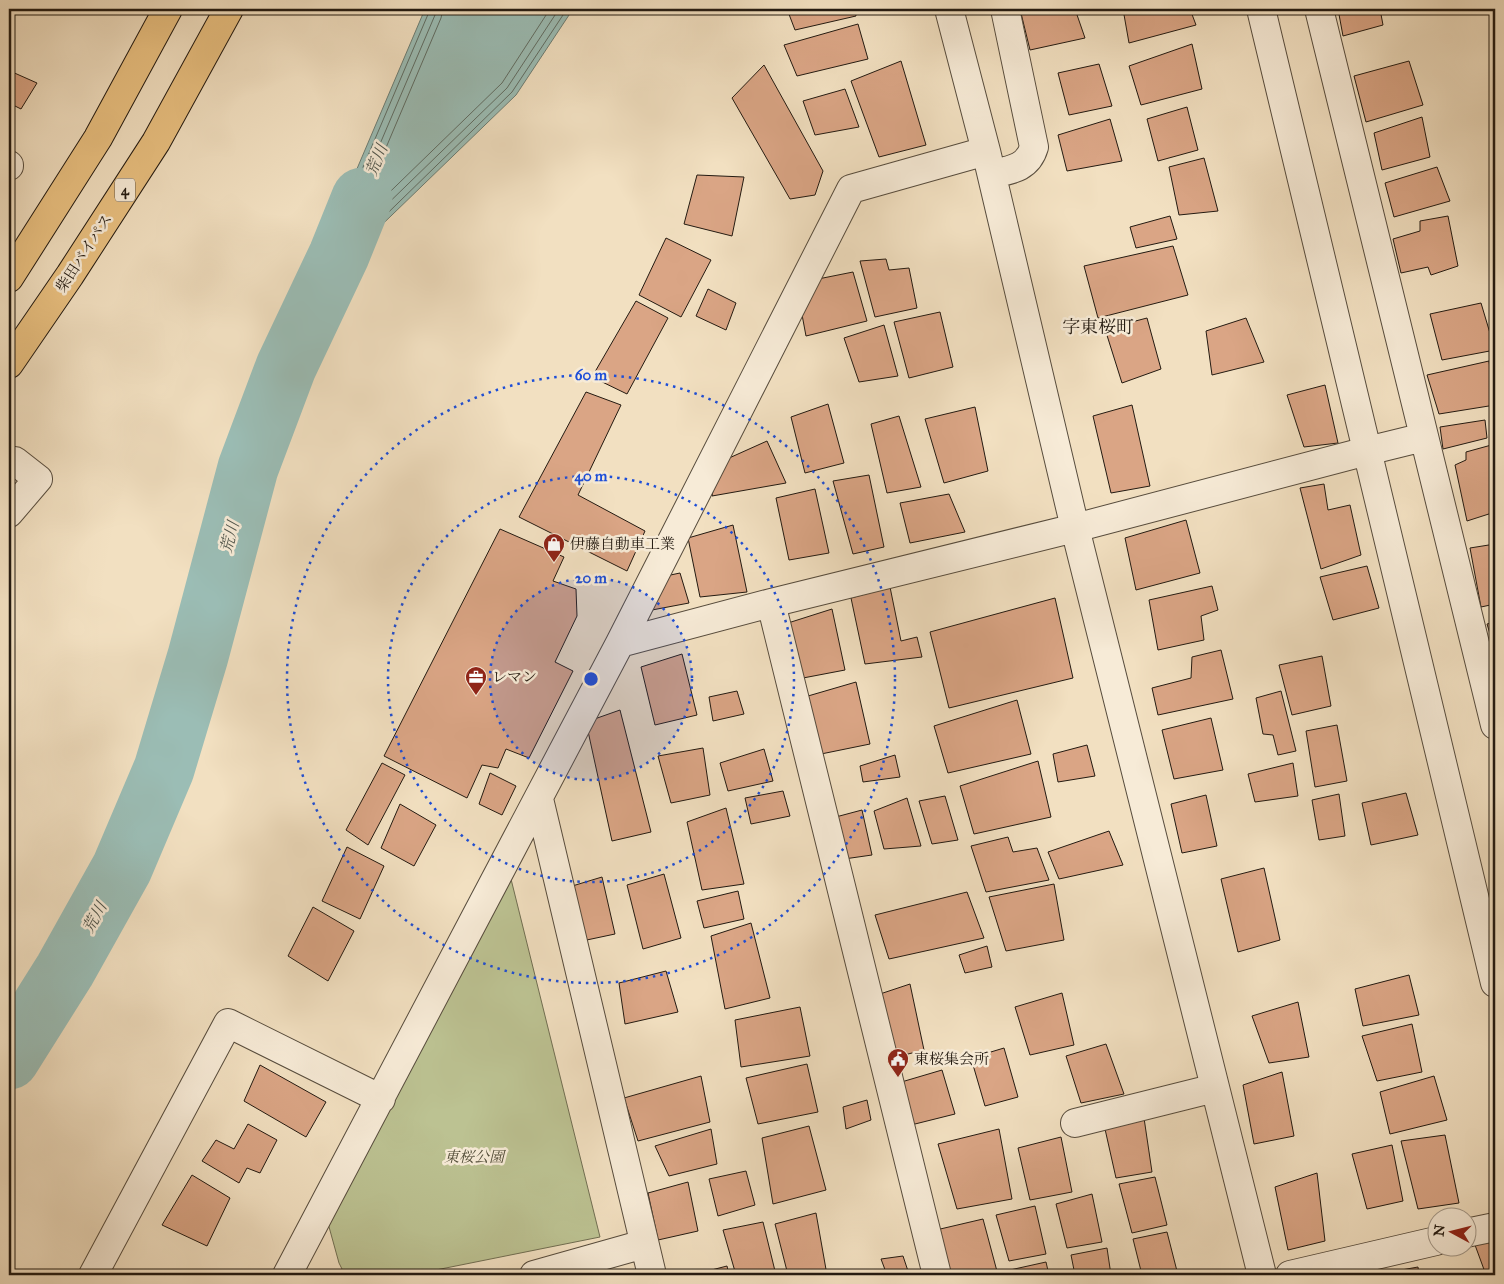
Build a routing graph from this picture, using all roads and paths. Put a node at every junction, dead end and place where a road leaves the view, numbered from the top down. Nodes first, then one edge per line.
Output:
1 (168, 9) edge
2 (229, 9) edge
3 (949, 9) edge
4 (1005, 9) edge
5 (1261, 9) edge
6 (1319, 9) edge
7 (989, 163) junction
8 (9, 278) edge
9 (9, 364) edge
10 (1424, 437) junction
11 (1367, 451) junction
12 (15, 460) dead end
13 (9, 514) edge
14 (1075, 528) junction
15 (771, 603) junction
16 (620, 643) junction
17 (1495, 725) edge
18 (539, 799) junction
19 (1495, 983) edge
20 (1215, 1088) junction
21 (381, 1099) junction
22 (1075, 1123) dead end
23 (1495, 1226) edge
24 (1476, 1231) edge
25 (1426, 1242) edge
26 (644, 1244) junction
27 (93, 1275) edge
28 (287, 1275) edge
29 (534, 1275) edge
30 (652, 1275) edge
31 (937, 1275) edge
32 (1262, 1275) edge
33 (1290, 1275) edge

1 - 8 highway
2 - 9 highway, 柴田バイパス / 4
3 - 7 street
4 - 7 street
5 - 11 street
6 - 10 street
7 - 14 street
7 - 16 street
10 - 11 street
10 - 17 street
11 - 14 street
11 - 19 street
12 - 13 street
14 - 15 street
14 - 20 street
15 - 16 street
15 - 31 street
16 - 18 street
18 - 21 street
18 - 26 street
20 - 22 street
20 - 32 street
21 - 27 street
21 - 28 street
23 - 24 street
25 - 33 street
26 - 29 street
26 - 30 street

